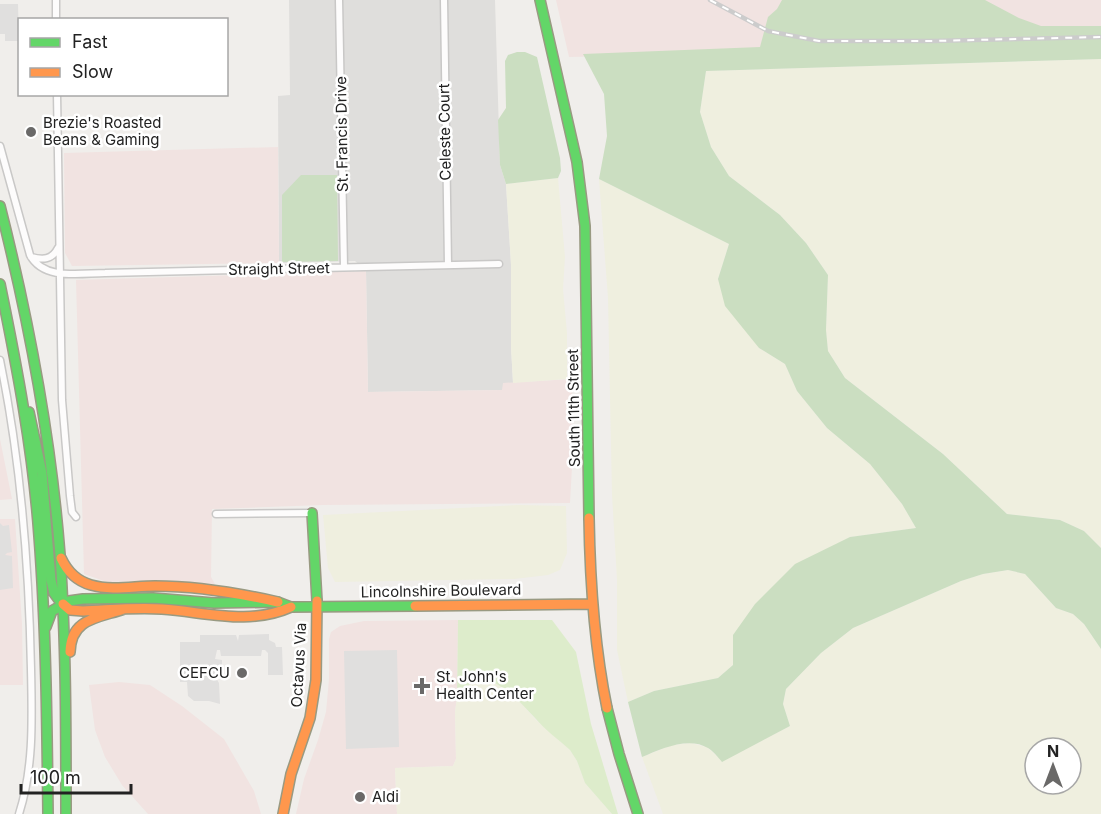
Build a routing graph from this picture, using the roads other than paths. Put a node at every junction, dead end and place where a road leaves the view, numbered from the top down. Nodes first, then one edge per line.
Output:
1 (56, 0) edge
2 (339, 0) edge
3 (444, 0) edge
4 (540, 0) edge
5 (56, 18) edge
6 (57, 96) edge
7 (0, 146) edge
8 (0, 206) edge
9 (59, 247) junction
10 (31, 257) junction
11 (498, 264) dead end
12 (448, 265) junction
13 (344, 267) junction
14 (60, 273) junction
15 (0, 284) edge
16 (0, 360) edge
17 (20, 383) junction
18 (312, 513) joint
19 (216, 514) dead end
20 (76, 517) dead end
21 (58, 546) junction
22 (279, 602) junction
23 (63, 604) junction
24 (592, 604) junction
25 (291, 607) junction
26 (316, 607) junction
27 (124, 609) junction
28 (45, 628) junction
29 (66, 790) junction
30 (19, 814) edge
31 (49, 814) edge
32 (66, 814) edge
33 (283, 814) edge
34 (638, 814) edge

1 - 5 street
2 - 13 street, St. Francis Drive
3 - 12 street, Celeste Court
4 - 24 street, South 11th Street
6 - 9 street
7 - 10 street
8 - 21 street
9 - 10 street
9 - 14 street
10 - 14 street
11 - 12 street, Straight Street
12 - 13 street, Straight Street
13 - 14 street, Straight Street
14 - 20 street
15 - 17 street
16 - 30 street
17 - 23 street
17 - 28 street
18 - 19 street
18 - 26 street, Octavus Via
21 - 22 street
21 - 23 street
22 - 23 street, Lincolnshire Boulevard
22 - 25 street, Lincolnshire Boulevard
23 - 27 street, Lincolnshire Boulevard
23 - 28 street
23 - 29 street
24 - 26 street, Lincolnshire Boulevard
24 - 34 street, South 11th Street
25 - 26 street, Lincolnshire Boulevard
25 - 27 street, Lincolnshire Boulevard
26 - 33 street, Octavus Via
27 - 29 street
28 - 31 street
29 - 32 street

